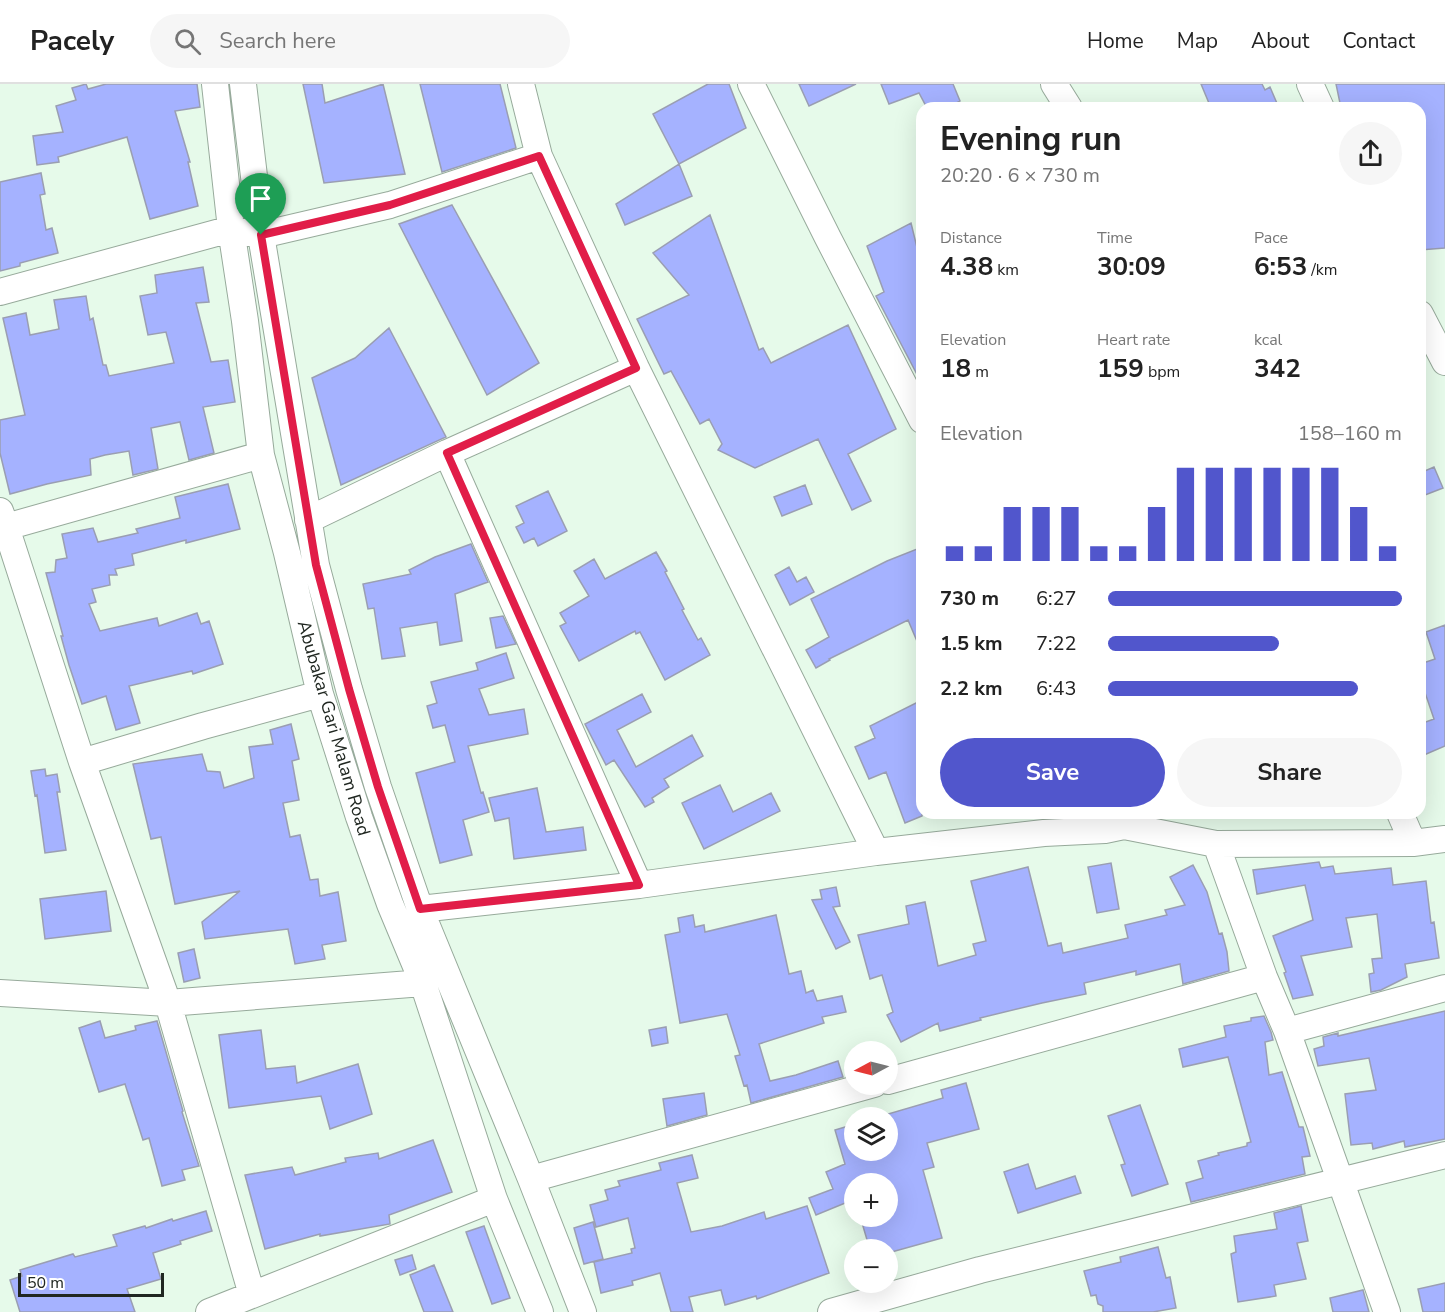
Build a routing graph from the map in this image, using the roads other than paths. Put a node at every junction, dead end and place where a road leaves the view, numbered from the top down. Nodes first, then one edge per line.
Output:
1 (215, 84) edge
2 (243, 84) edge
3 (521, 84) edge
4 (751, 84) edge
5 (1054, 84) edge
6 (1310, 84) edge
7 (1065, 102) edge
8 (1318, 102) edge
9 (539, 156) junction
10 (231, 229) junction
11 (261, 235) junction
12 (0, 292) edge
13 (1426, 326) edge
14 (1445, 362) edge
15 (636, 368) junction
16 (916, 408) edge
17 (447, 453) junction
18 (261, 455) junction
19 (3, 519) edge
20 (308, 520) junction
21 (320, 694) junction
22 (82, 762) junction
23 (1124, 819) edge
24 (1403, 819) edge
25 (1445, 839) edge
26 (1413, 843) junction
27 (1216, 844) junction
28 (876, 852) junction
29 (639, 885) junction
30 (420, 909) junction
31 (1264, 977) junction
32 (423, 983) junction
33 (1445, 988) edge
34 (0, 993) edge
35 (168, 1003) junction
36 (1287, 1031) junction
37 (898, 1078) edge
38 (844, 1092) edge
39 (1445, 1155) edge
40 (531, 1179) junction
41 (1340, 1182) junction
42 (494, 1199) junction
43 (252, 1295) junction
44 (209, 1312) edge
45 (540, 1312) edge
46 (583, 1312) edge
47 (831, 1312) edge
48 (1387, 1312) edge

1 - 10 street, Abubakar Gari Malam Road
2 - 11 street
3 - 9 street
4 - 16 street
5 - 7 street
6 - 8 street
9 - 11 street
9 - 15 street
10 - 11 street
10 - 12 street
10 - 18 street, Abubakar Gari Malam Road
11 - 20 street
13 - 14 street
15 - 17 street
15 - 28 street
17 - 20 street
17 - 29 street
18 - 19 street
18 - 21 street, Abubakar Gari Malam Road
19 - 22 street
20 - 30 street
21 - 22 street
21 - 32 street, Abubakar Gari Malam Road
22 - 35 street
23 - 27 street
23 - 28 street
24 - 26 street
25 - 26 street
26 - 27 street
27 - 31 street
28 - 29 street
29 - 30 street
30 - 40 street
31 - 36 street
31 - 37 street
32 - 35 street
32 - 42 street, Abubakar Gari Malam Road
33 - 36 street
34 - 35 street
35 - 43 street
36 - 41 street
38 - 40 street
39 - 41 street
40 - 46 street
41 - 47 street
41 - 48 street
42 - 43 street
42 - 45 street, Abubakar Gari Malam Road
43 - 44 street

